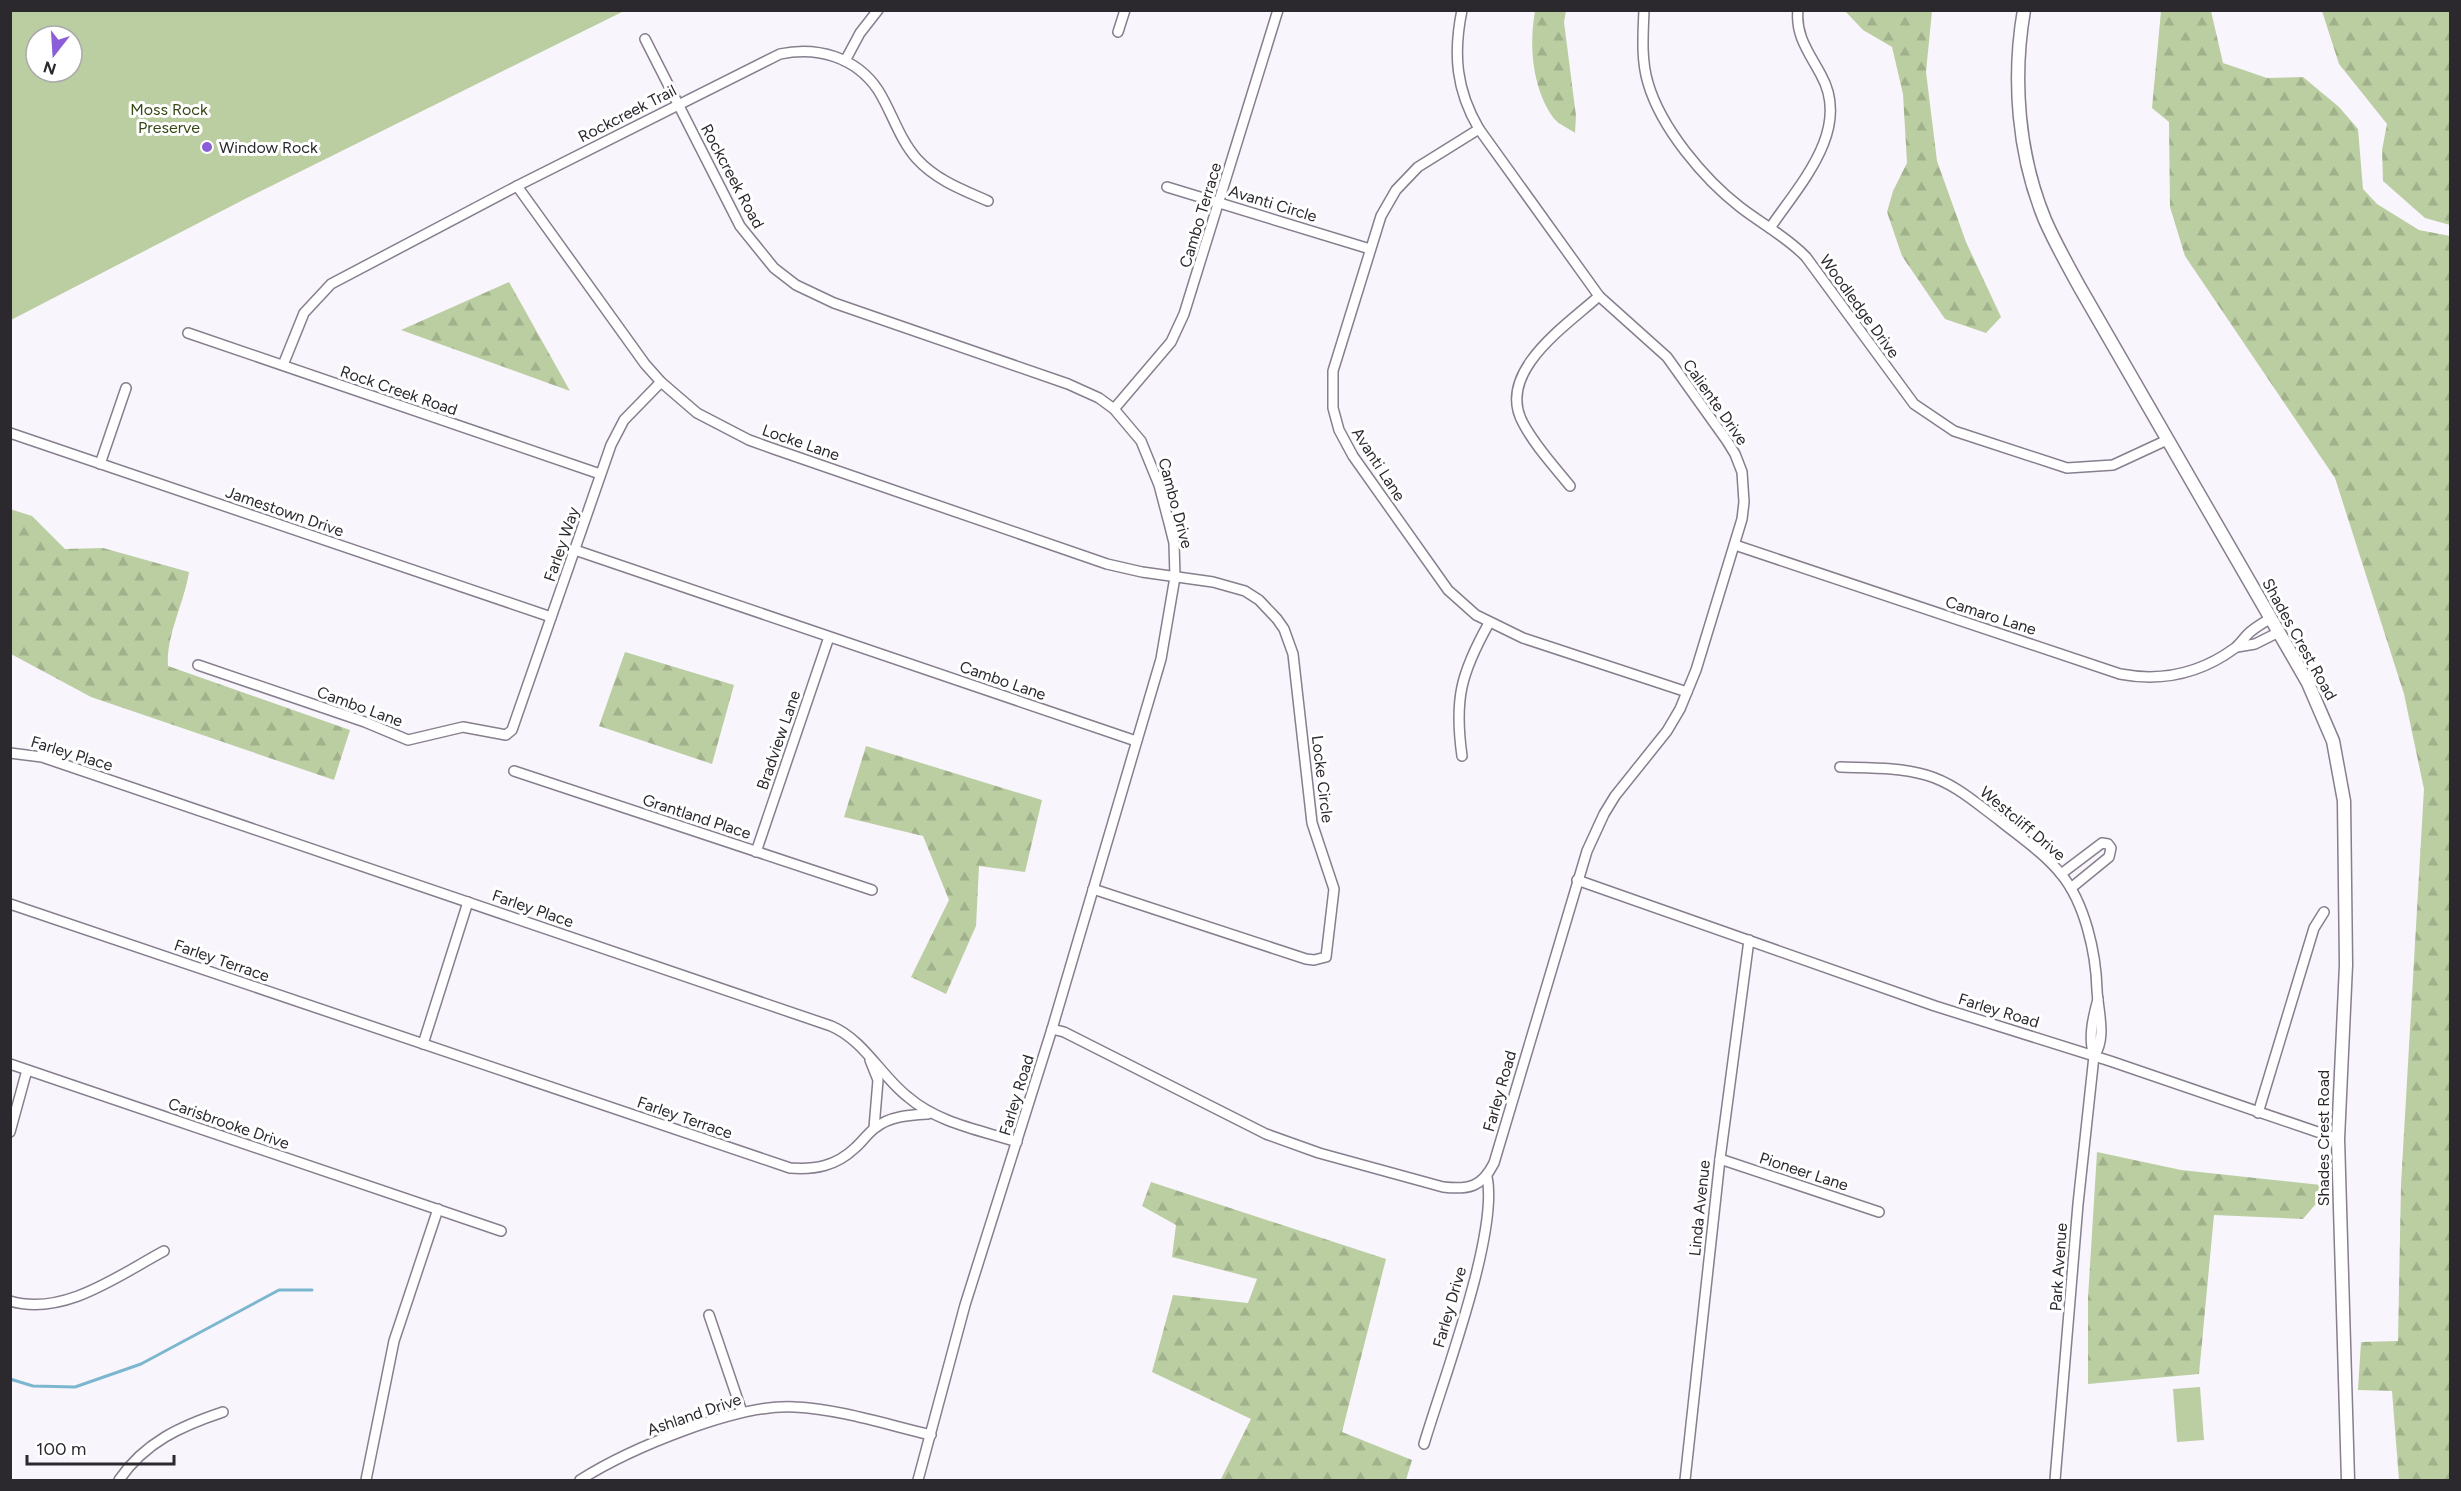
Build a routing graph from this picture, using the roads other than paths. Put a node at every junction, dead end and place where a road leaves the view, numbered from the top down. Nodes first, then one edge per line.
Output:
1 (878, 10) edge
2 (1125, 10) edge
3 (1278, 10) edge
4 (1462, 10) edge
5 (1644, 10) edge
6 (1798, 10) edge
7 (2024, 10) edge
8 (1118, 32) dead end
9 (645, 39) dead end
10 (845, 61) junction
11 (678, 104) junction
12 (1479, 129) junction
13 (517, 186) junction
14 (1167, 187) dead end
15 (988, 201) dead end
16 (1219, 203) junction
17 (1770, 228) junction
18 (1370, 249) junction
19 (1599, 296) junction
20 (860, 312) joint
21 (188, 333) dead end
22 (283, 365) junction
23 (661, 382) junction
24 (126, 388) dead end
25 (1114, 409) junction
26 (10, 433) edge
27 (2168, 440) junction
28 (100, 464) junction
29 (600, 474) junction
30 (1569, 486) dead end
31 (1735, 545) junction
32 (575, 550) junction
33 (1175, 577) junction
34 (550, 617) junction
35 (2271, 618) junction
36 (1489, 623) junction
37 (2279, 632) junction
38 (829, 638) junction
39 (2237, 647) junction
40 (198, 665) dead end
41 (1687, 692) junction
42 (512, 730) joint
43 (1136, 741) junction
44 (10, 753) edge
45 (1462, 756) dead end
46 (1840, 767) dead end
47 (514, 771) dead end
48 (756, 852) junction
49 (2061, 874) junction
50 (1577, 880) junction
51 (2071, 888) junction
52 (1093, 889) junction
53 (872, 890) dead end
54 (468, 902) junction
55 (10, 904) edge
56 (2324, 912) dead end
57 (1749, 940) junction
58 (1052, 1029) junction
59 (423, 1044) junction
60 (869, 1056) junction
61 (2094, 1056) junction
62 (10, 1064) edge
63 (27, 1070) junction
64 (2258, 1113) junction
65 (928, 1114) junction
66 (874, 1128) junction
67 (10, 1132) edge
68 (2338, 1139) junction
69 (1017, 1142) junction
70 (1720, 1159) junction
71 (1487, 1177) junction
72 (438, 1209) junction
73 (1879, 1212) dead end
74 (501, 1231) dead end
75 (165, 1251) dead end
76 (10, 1301) edge
77 (709, 1315) dead end
78 (223, 1412) dead end
79 (742, 1412) junction
80 (931, 1435) junction
81 (1424, 1444) dead end
82 (118, 1480) edge
83 (366, 1480) edge
84 (580, 1480) edge
85 (918, 1480) edge
86 (1684, 1480) edge
87 (2055, 1480) edge
88 (2348, 1480) edge

1 - 10 street
2 - 8 street
3 - 16 street, Cambo Terrace
4 - 12 street, Caliente Drive
5 - 17 street, Woodledge Drive
6 - 17 street
7 - 27 street, Shades Crest Road
9 - 11 street, Rockcreek Road
10 - 11 street, Rockcreek Trail
10 - 15 street, Rockcreek Trail
11 - 13 street, Rockcreek Trail
11 - 20 street, Rockcreek Road
12 - 18 street, Avanti Lane
12 - 19 street, Caliente Drive
13 - 22 street, Rockcreek Trail
13 - 23 street, Locke Lane
14 - 16 street, Avanti Circle
16 - 18 street, Avanti Circle
16 - 25 street, Cambo Terrace
17 - 27 street, Woodledge Drive
18 - 36 street, Avanti Lane
19 - 30 street
19 - 31 street, Caliente Drive
20 - 25 street, Cambo Drive
21 - 22 street, Rock Creek Road
22 - 29 street, Rock Creek Road
23 - 29 street, Farley Way
23 - 33 street, Locke Lane
24 - 28 street
25 - 33 street, Cambo Drive
26 - 28 street, Jamestown Drive
27 - 35 street, Shades Crest Road
28 - 34 street, Jamestown Drive
29 - 32 street, Farley Way
31 - 39 street, Camaro Lane
31 - 41 street, Caliente Drive
32 - 34 street, Farley Way
32 - 38 street, Cambo Lane
33 - 43 street, Cambo Drive
33 - 52 street, Locke Circle
34 - 42 street, Farley Way
35 - 37 street, Shades Crest Road
35 - 39 street, Camaro Lane
36 - 41 street, Avanti Lane
36 - 45 street
37 - 39 street, Camaro Lane
37 - 68 street, Shades Crest Road
38 - 43 street, Cambo Lane
38 - 48 street, Bradview Lane
40 - 42 street, Cambo Lane
41 - 50 street, Caliente Drive
43 - 52 street
44 - 54 street, Farley Place
46 - 49 street, Westcliff Drive
47 - 48 street, Grantland Place
48 - 53 street, Grantland Place
49 - 51 street, Westcliff Drive
49 - 51 street
50 - 57 street, Farley Road
50 - 71 street, Farley Road
51 - 61 street, Westcliff Drive
52 - 58 street
54 - 59 street
54 - 60 street, Farley Place
55 - 59 street, Farley Terrace
56 - 64 street
57 - 61 street, Farley Road
57 - 70 street, Linda Avenue
58 - 69 street, Farley Road
58 - 71 street
59 - 66 street, Farley Terrace
60 - 65 street, Farley Place
60 - 66 street
61 - 64 street, Farley Road
61 - 87 street, Park Avenue
62 - 63 street, Carisbrooke Drive
63 - 67 street
63 - 72 street, Carisbrooke Drive
64 - 68 street, Farley Road
65 - 66 street, Farley Terrace
65 - 69 street, Farley Place
68 - 88 street, Shades Crest Road
69 - 80 street, Farley Road
70 - 73 street, Pioneer Lane
70 - 86 street, Linda Avenue
71 - 81 street, Farley Drive
72 - 74 street, Carisbrooke Drive
72 - 83 street
75 - 76 street
77 - 79 street
78 - 82 street
79 - 80 street, Ashland Drive
79 - 84 street, Ashland Drive
80 - 85 street, Farley Road

